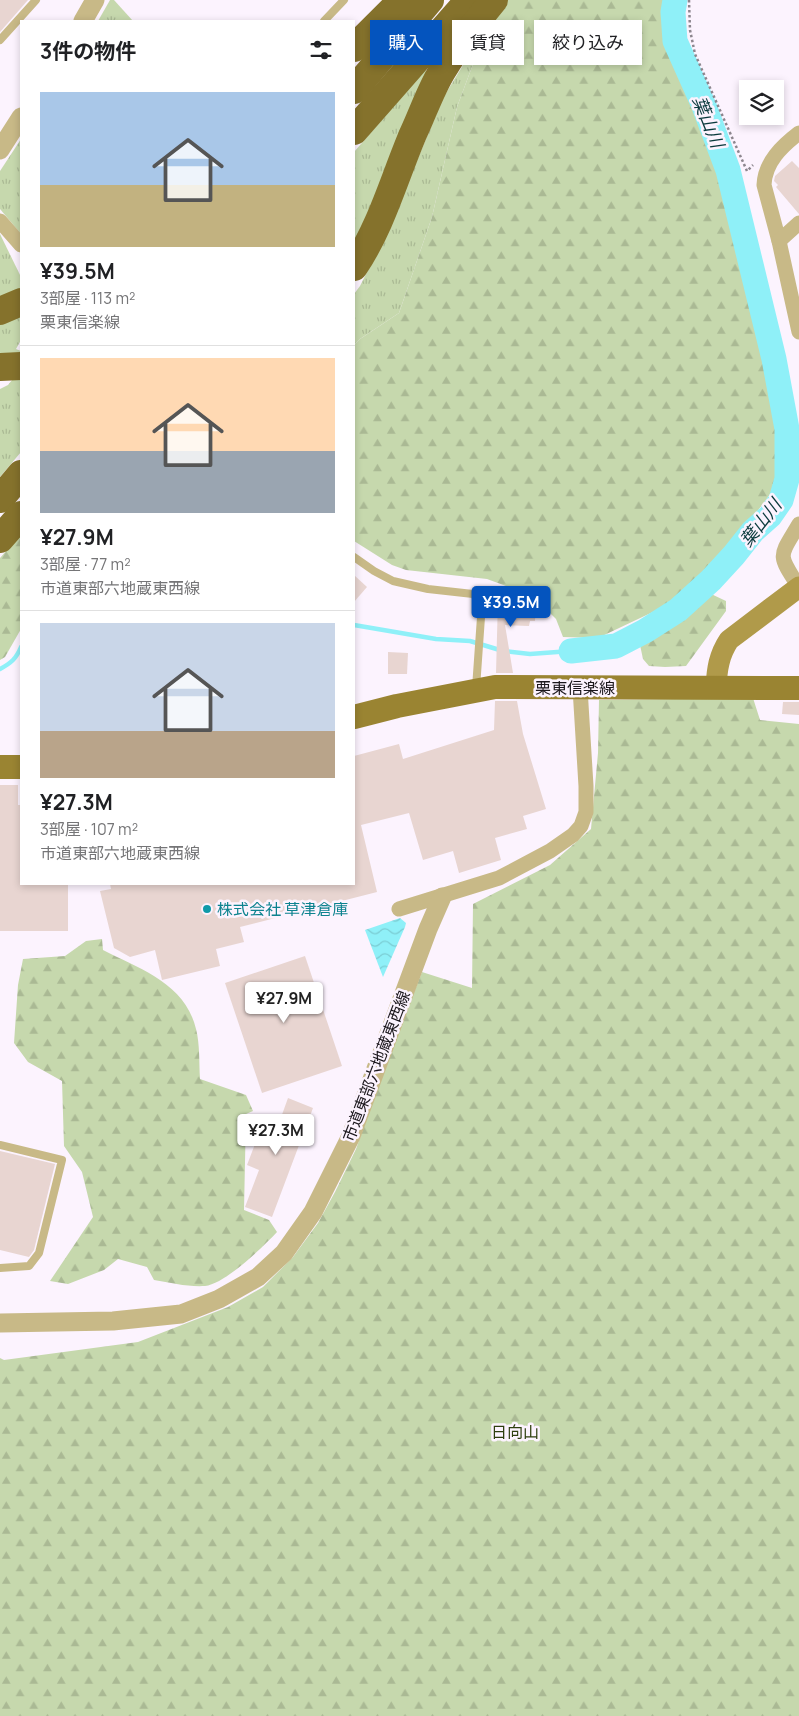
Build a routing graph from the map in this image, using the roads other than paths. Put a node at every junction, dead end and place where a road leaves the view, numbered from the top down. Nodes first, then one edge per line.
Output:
1 (36, 0) edge
2 (95, 0) edge
3 (344, 0) edge
4 (402, 0) edge
5 (430, 0) edge
6 (469, 0) edge
7 (494, 0) edge
8 (84, 20) edge
9 (325, 20) edge
10 (0, 40) edge
11 (355, 47) edge
12 (355, 89) edge
13 (20, 119) edge
14 (355, 130) edge
15 (799, 133) edge
16 (0, 150) edge
17 (0, 221) edge
18 (799, 223) edge
19 (779, 241) junction
20 (20, 245) edge
21 (355, 266) edge
22 (20, 302) edge
23 (0, 310) edge
24 (796, 310) edge
25 (799, 332) edge
26 (20, 366) edge
27 (0, 367) edge
28 (20, 475) edge
29 (0, 499) edge
30 (20, 516) edge
31 (799, 524) edge
32 (0, 539) edge
33 (355, 558) edge
34 (799, 587) edge
35 (716, 687) junction
36 (580, 688) junction
37 (799, 688) edge
38 (476, 691) junction
39 (355, 716) edge
40 (0, 766) edge
41 (20, 767) edge
42 (442, 897) junction
43 (399, 910) dead end
44 (0, 1145) edge
45 (0, 1268) edge
46 (0, 1323) edge

1 - 10 lane
2 - 8 street
3 - 9 lane
4 - 11 highway
5 - 12 highway
6 - 14 highway
7 - 21 highway
13 - 16 street
15 - 19 street
17 - 20 street
18 - 19 street
19 - 24 street
22 - 23 highway
24 - 25 street
26 - 27 highway
28 - 29 highway
30 - 32 highway
31 - 34 street
33 - 38 lane
34 - 35 main road
35 - 36 main road, 栗東信楽線
35 - 37 main road, 栗東信楽線
36 - 38 main road, 栗東信楽線
36 - 42 street
38 - 39 main road, 栗東信楽線
40 - 41 main road
42 - 43 street
42 - 46 street, 市道東部六地蔵東西線
44 - 45 lane

